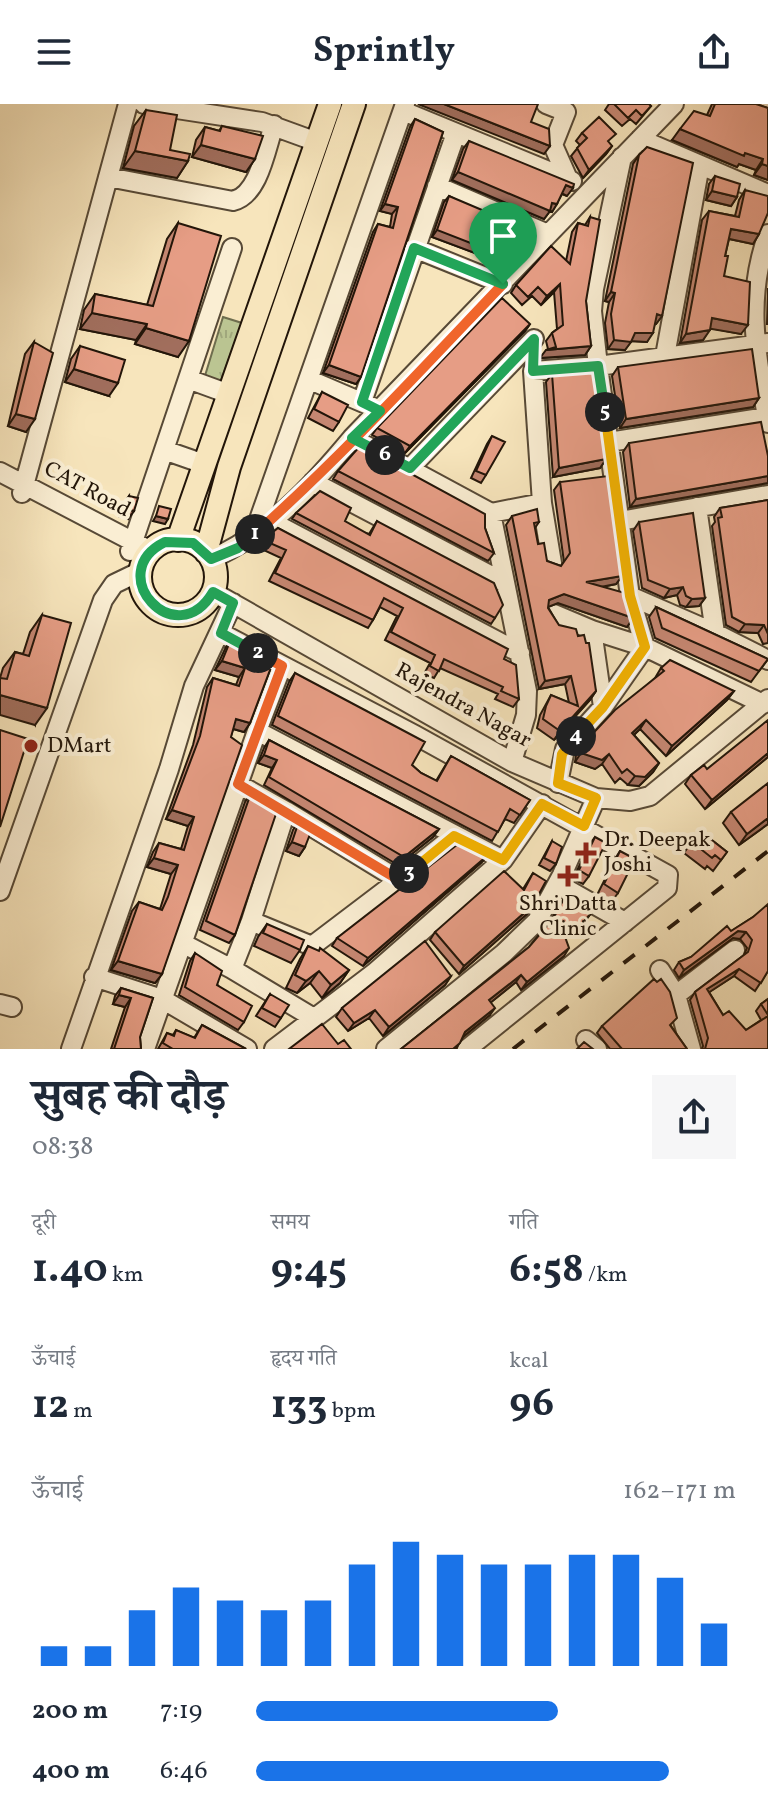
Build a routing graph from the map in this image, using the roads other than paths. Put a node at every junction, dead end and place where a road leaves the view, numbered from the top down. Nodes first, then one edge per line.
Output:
1 (128, 104) edge
2 (144, 104) edge
3 (330, 104) edge
4 (354, 104) edge
5 (546, 104) edge
6 (674, 104) edge
7 (404, 108) edge
8 (568, 108) edge
9 (274, 125) junction
10 (456, 133) junction
11 (640, 139) junction
12 (317, 142) junction
13 (622, 157) junction
14 (700, 165) junction
15 (108, 177) junction
16 (568, 179) junction
17 (437, 186) junction
18 (593, 189) junction
19 (768, 194) edge
20 (548, 234) junction
21 (768, 234) edge
22 (232, 248) dead end
23 (414, 248) junction
24 (765, 264) edge
25 (503, 284) junction
26 (761, 344) edge
27 (665, 356) junction
28 (598, 366) junction
29 (533, 371) junction
30 (188, 379) junction
31 (310, 380) junction
32 (229, 394) junction
33 (362, 402) junction
34 (380, 411) junction
35 (767, 413) edge
36 (352, 438) junction
37 (609, 442) junction
38 (164, 450) junction
39 (204, 464) junction
40 (410, 468) junction
41 (2, 480) edge
42 (313, 482) junction
43 (24, 489) junction
44 (768, 495) edge
45 (542, 503) junction
46 (697, 507) junction
47 (491, 513) junction
48 (270, 521) junction
49 (620, 521) junction
50 (254, 535) junction
51 (178, 540) junction
52 (140, 555) junction
53 (209, 555) junction
54 (552, 563) edge
55 (505, 583) junction
56 (630, 596) junction
57 (223, 598) junction
58 (554, 614) edge
59 (592, 630) junction
60 (221, 633) junction
61 (715, 633) junction
62 (645, 647) junction
63 (520, 653) junction
64 (768, 660) edge
65 (282, 666) junction
66 (766, 702) edge
67 (603, 707) junction
68 (257, 731) junction
69 (512, 762) junction
70 (558, 783) junction
71 (238, 784) junction
72 (596, 798) junction
73 (542, 804) junction
74 (286, 811) junction
75 (584, 826) junction
76 (454, 836) junction
77 (503, 860) junction
78 (399, 880) junction
79 (1, 884) edge
80 (558, 884) junction
81 (251, 921) junction
82 (625, 922) junction
83 (184, 944) junction
84 (735, 950) dead end
85 (232, 969) junction
86 (660, 970) dead end
87 (94, 977) junction
88 (676, 995) junction
89 (162, 999) junction
90 (312, 1017) junction
91 (71, 1049) edge
92 (145, 1049) edge
93 (247, 1049) edge
94 (274, 1049) edge
95 (386, 1049) edge
96 (467, 1049) edge
97 (691, 1049) edge

1 - 15 street
2 - 9 street
3 - 12 main road
4 - 53 main road
5 - 8 street
6 - 11 street
7 - 10 street
7 - 31 street
8 - 16 street
9 - 12 street
9 - 15 street
10 - 16 street
10 - 17 street
11 - 13 street
11 - 14 street
12 - 32 main road
13 - 18 street
13 - 28 street
14 - 19 street
14 - 27 street
15 - 43 street
16 - 18 street
17 - 20 street
17 - 23 street
18 - 20 street
20 - 25 street
21 - 24 street
22 - 30 street
23 - 25 street
23 - 33 street
24 - 26 street
25 - 34 street
26 - 27 street
26 - 35 street
27 - 28 street
28 - 29 street
28 - 37 street
29 - 40 street
29 - 45 street
30 - 32 street
30 - 38 street
31 - 33 street
31 - 50 street
32 - 39 main road
33 - 34 street
34 - 36 street
35 - 37 street
36 - 40 street
36 - 42 street
37 - 49 street
38 - 39 street
38 - 52 street
39 - 51 main road
40 - 47 street
41 - 43 street, CAT Road
42 - 48 street
42 - 55 street
43 - 52 street, CAT Road
44 - 46 street
45 - 47 street
45 - 54 street
46 - 49 street
46 - 61 street
47 - 55 street
48 - 50 street
48 - 63 street
49 - 56 street
50 - 53 street
51 - 52 main road
51 - 53 main road
52 - 57 main road
52 - 79 street
53 - 57 main road
55 - 63 street
56 - 61 street
56 - 62 street
57 - 60 street
57 - 69 street, Rajendra Nagar
58 - 59 street
59 - 62 street
59 - 67 street
60 - 65 street
60 - 87 street
61 - 64 street
62 - 66 street
62 - 67 street
63 - 69 street
65 - 68 street
65 - 73 street
66 - 72 street, Rajendra Nagar
67 - 70 street
68 - 71 street
68 - 76 street
69 - 70 street, Rajendra Nagar
70 - 72 street, Rajendra Nagar
71 - 74 street
71 - 83 street
72 - 75 street
73 - 75 street
73 - 77 street
74 - 78 street
74 - 81 street
75 - 80 street
75 - 82 street
76 - 77 street
76 - 78 street
77 - 90 street
78 - 81 street
80 - 82 street
80 - 95 street
81 - 85 street
82 - 96 street
83 - 85 street
83 - 89 street
84 - 88 street
85 - 90 street
86 - 88 street
87 - 89 street
87 - 91 street
88 - 97 street
89 - 92 street
89 - 93 street
90 - 94 street

